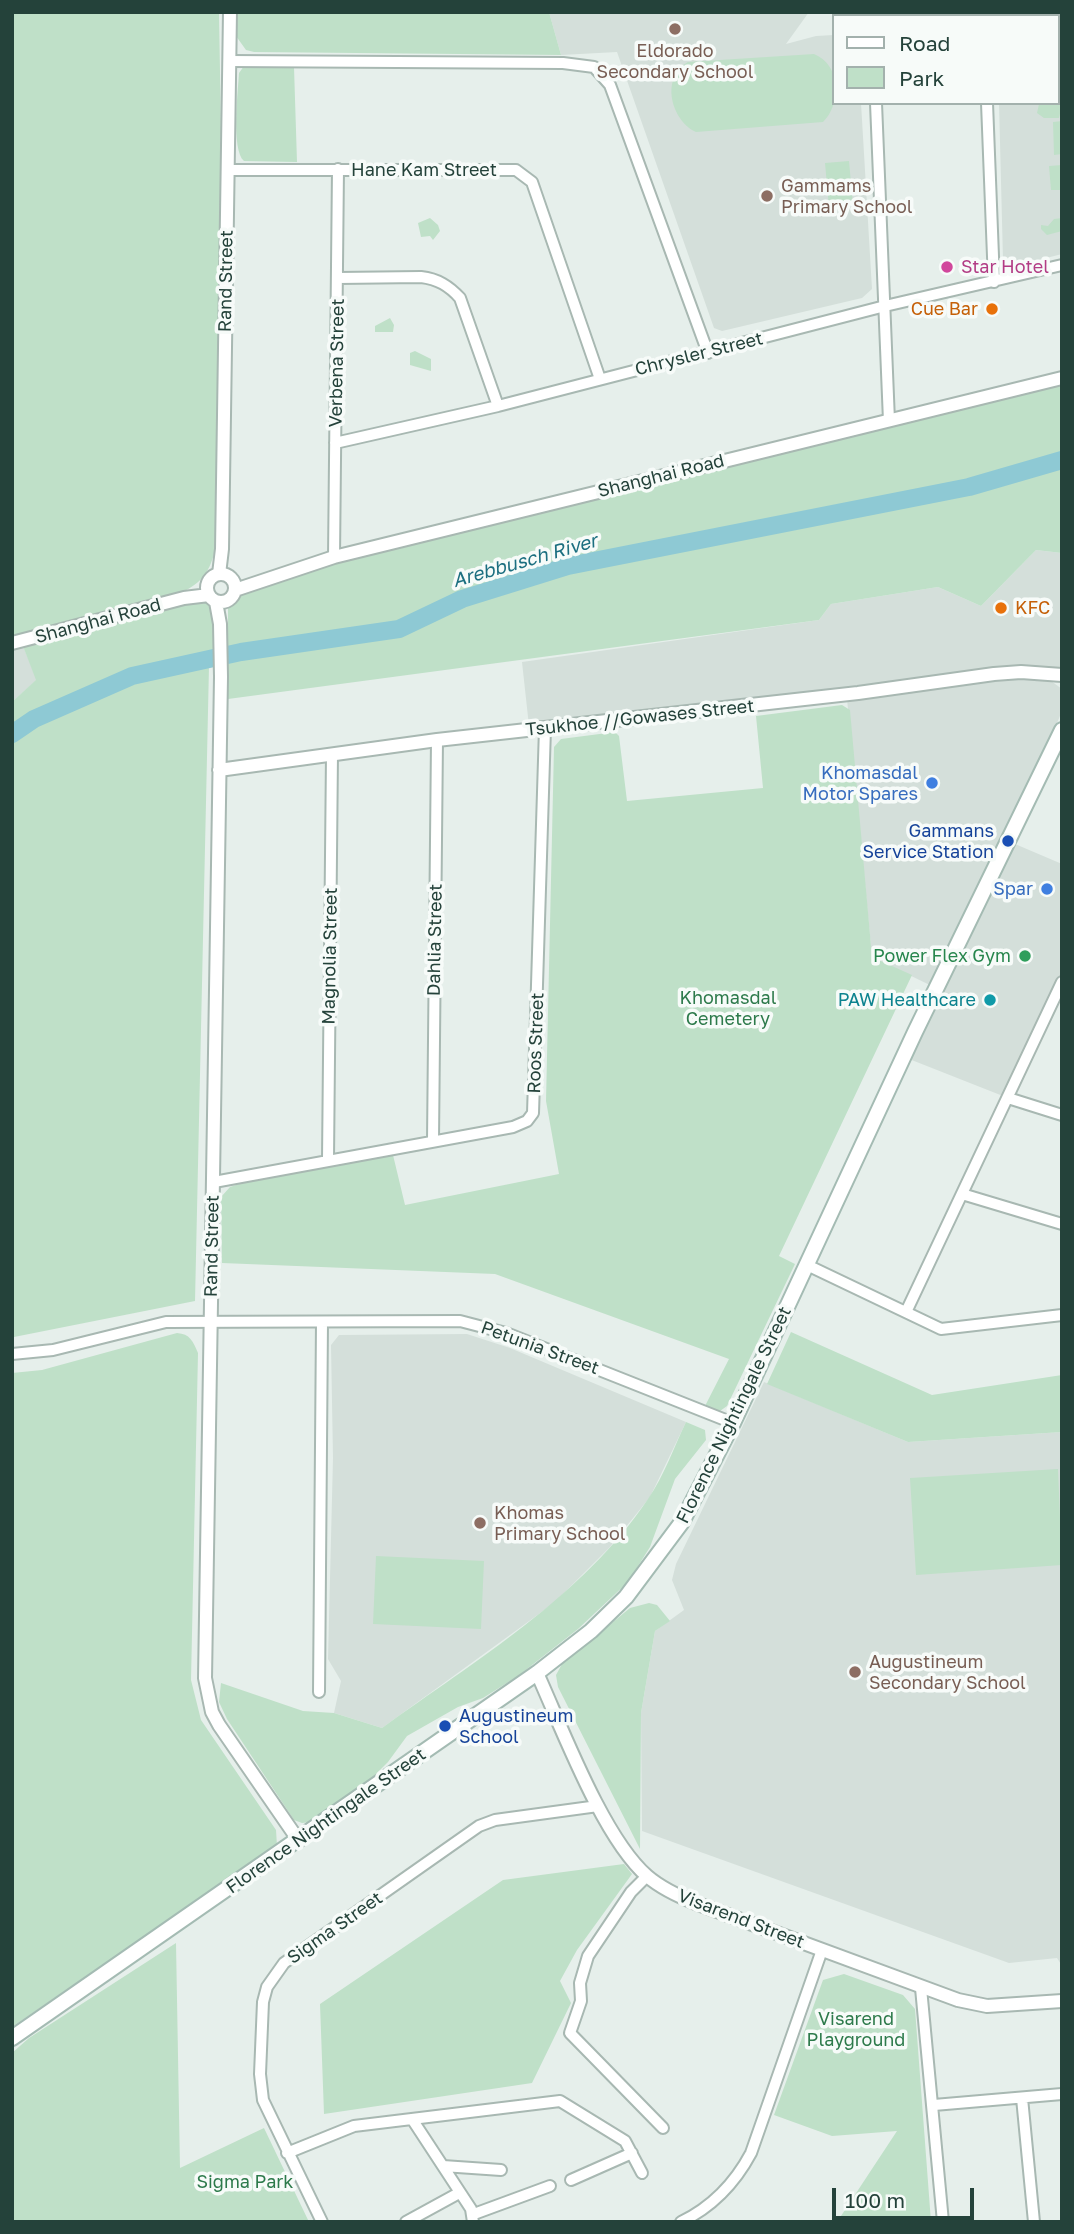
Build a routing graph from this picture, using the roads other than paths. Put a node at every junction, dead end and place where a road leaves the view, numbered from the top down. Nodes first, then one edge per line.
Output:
1 (230, 12) edge
2 (229, 61) junction
3 (876, 105) edge
4 (987, 105) edge
5 (338, 169) junction
6 (228, 170) junction
7 (1062, 265) edge
8 (338, 278) junction
9 (995, 282) junction
10 (885, 306) junction
11 (708, 353) junction
12 (1062, 377) edge
13 (600, 379) junction
14 (498, 406) junction
15 (889, 421) junction
16 (335, 443) junction
17 (334, 557) junction
18 (222, 588) junction
19 (12, 643) edge
20 (1062, 675) edge
21 (545, 728) junction
22 (1062, 730) edge
23 (437, 740) junction
24 (332, 754) junction
25 (219, 770) junction
26 (1062, 982) edge
27 (1057, 1004) edge
28 (1007, 1098) junction
29 (1062, 1115) edge
30 (433, 1140) junction
31 (328, 1159) junction
32 (214, 1182) junction
33 (962, 1194) junction
34 (1062, 1224) edge
35 (807, 1265) junction
36 (906, 1312) junction
37 (1062, 1315) edge
38 (211, 1320) junction
39 (322, 1322) junction
40 (12, 1354) edge
41 (733, 1423) junction
42 (537, 1673) junction
43 (319, 1692) dead end
44 (598, 1806) junction
45 (299, 1841) junction
46 (647, 1876) junction
47 (822, 1950) junction
48 (921, 1988) junction
49 (1062, 2001) edge
50 (12, 2038) edge
51 (1062, 2094) edge
52 (1022, 2098) junction
53 (934, 2105) junction
54 (412, 2119) junction
55 (663, 2128) dead end
56 (287, 2153) junction
57 (632, 2153) junction
58 (443, 2166) junction
59 (501, 2169) dead end
60 (642, 2173) dead end
61 (571, 2180) dead end
62 (550, 2186) dead end
63 (459, 2193) junction
64 (705, 2210) junction
65 (473, 2218) edge
66 (322, 2222) edge
67 (406, 2222) edge
68 (681, 2222) edge
69 (710, 2222) edge
70 (943, 2222) edge
71 (1034, 2222) edge

1 - 2 street, Rand Street
2 - 6 street, Rand Street
2 - 11 street
3 - 10 street
4 - 9 street
5 - 6 street, Hane Kam Street
5 - 8 street, Verbena Street
5 - 13 street, Hane Kam Street
6 - 18 street, Rand Street
7 - 9 street, Chrysler Street
8 - 14 street
8 - 16 street, Verbena Street
9 - 10 street, Chrysler Street
10 - 11 street, Chrysler Street
10 - 15 street
11 - 13 street, Chrysler Street
12 - 15 street, Shanghai Road
13 - 14 street, Chrysler Street
14 - 16 street, Chrysler Street
15 - 17 street, Shanghai Road
16 - 17 street, Verbena Street
17 - 18 street, Shanghai Road
18 - 19 street, Shanghai Road
18 - 25 street, Rand Street
20 - 21 street, Tsukhoe //Gowases Street
21 - 23 street, Tsukhoe //Gowases Street
21 - 30 street, Roos Street
22 - 35 main road, Florence Nightingale Street
23 - 24 street, Tsukhoe //Gowases Street
23 - 30 street, Dahlia Street
24 - 25 street, Tsukhoe //Gowases Street
24 - 31 street, Magnolia Street
25 - 32 street, Rand Street
26 - 27 street
27 - 28 street
28 - 29 street
28 - 33 street
30 - 31 street, Roos Street
31 - 32 street, Roos Street
32 - 38 street, Rand Street
33 - 34 street
33 - 36 street
35 - 36 street
35 - 41 main road, Florence Nightingale Street
36 - 37 street
38 - 39 street, Petunia Street
38 - 40 street, Petunia Street
38 - 45 street, Rand Street
39 - 41 street, Petunia Street
39 - 43 street
41 - 42 main road, Florence Nightingale Street
42 - 44 street, Visarend Street
42 - 45 main road, Florence Nightingale Street
44 - 46 street, Visarend Street
44 - 56 street, Sigma Street
45 - 50 main road, Florence Nightingale Street
46 - 47 street, Visarend Street
46 - 55 street
47 - 48 street, Visarend Street
47 - 64 street
48 - 49 street, Visarend Street
48 - 53 street
51 - 52 street
52 - 53 street
52 - 71 street
53 - 70 street
54 - 56 street
54 - 57 street
54 - 58 street
56 - 66 street, Sigma Street
57 - 60 street
57 - 61 street
58 - 59 street
58 - 63 street
62 - 65 street
63 - 65 street
63 - 67 street
64 - 68 street
64 - 69 street

